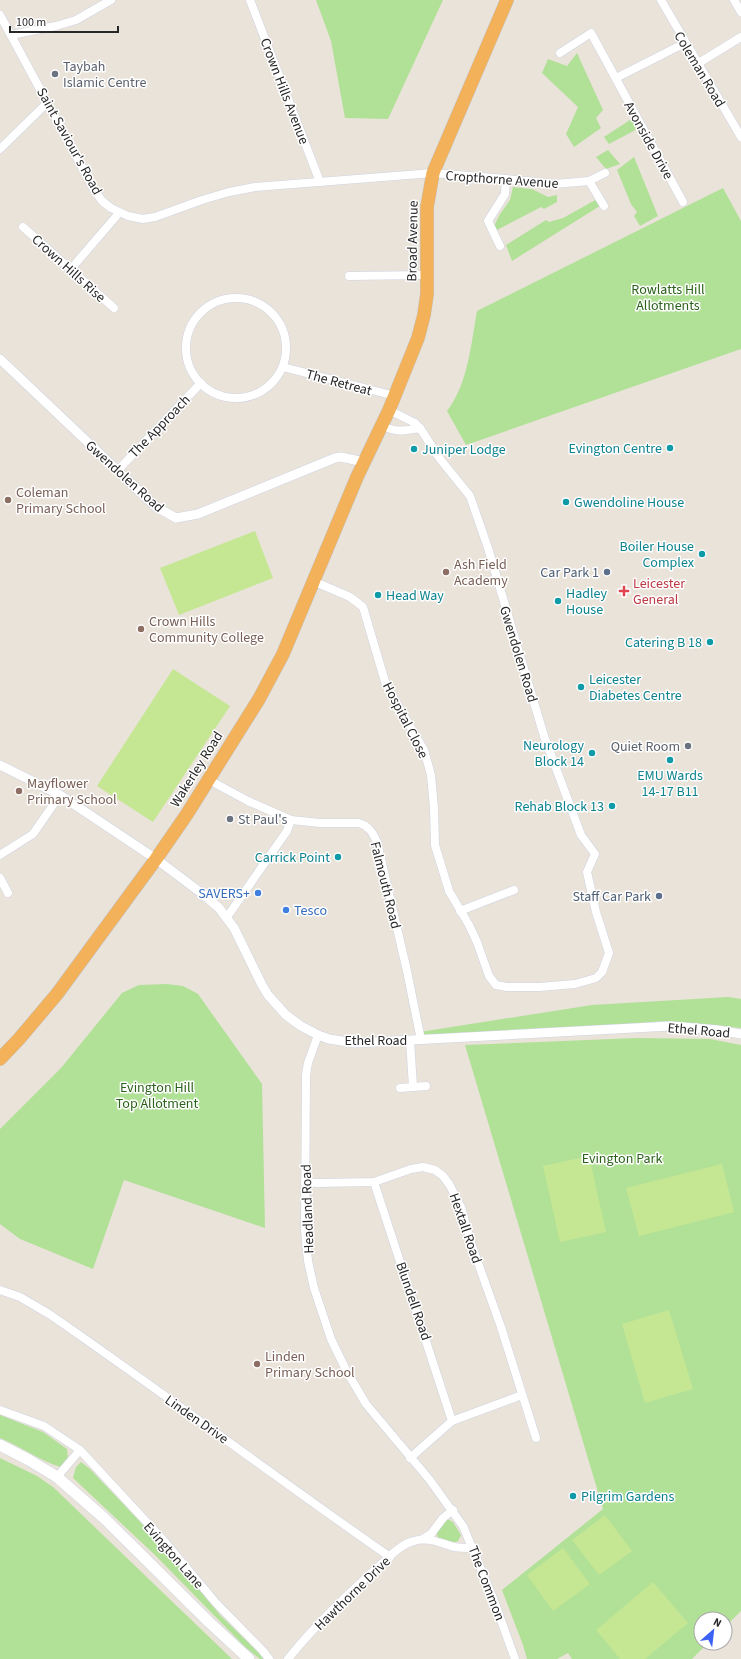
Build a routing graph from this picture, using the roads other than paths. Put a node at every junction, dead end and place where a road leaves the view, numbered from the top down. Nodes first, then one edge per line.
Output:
1 (111, 0) edge
2 (250, 0) edge
3 (507, 0) edge
4 (661, 0) edge
5 (734, 0) edge
6 (740, 10) edge
7 (0, 14) edge
8 (11, 35) junction
9 (741, 37) edge
10 (685, 43) junction
11 (560, 53) dead end
12 (698, 64) junction
13 (616, 78) junction
14 (48, 102) junction
15 (741, 137) edge
16 (0, 149) edge
17 (433, 173) junction
18 (604, 173) dead end
19 (506, 179) junction
20 (590, 180) junction
21 (320, 182) junction
22 (683, 202) dead end
23 (604, 206) dead end
24 (119, 213) junction
25 (23, 227) dead end
26 (500, 246) dead end
27 (70, 270) junction
28 (427, 275) junction
29 (349, 276) dead end
30 (114, 308) dead end
31 (0, 359) edge
32 (283, 367) junction
33 (200, 383) junction
34 (395, 396) junction
35 (389, 410) junction
36 (381, 425) junction
37 (420, 428) junction
38 (364, 462) junction
39 (118, 470) junction
40 (313, 580) junction
41 (0, 765) edge
42 (209, 780) junction
43 (60, 795) junction
44 (291, 820) junction
45 (595, 854) joint
46 (0, 855) edge
47 (156, 859) junction
48 (0, 878) edge
49 (514, 890) dead end
50 (8, 893) dead end
51 (460, 911) junction
52 (227, 917) junction
53 (741, 1034) edge
54 (318, 1035) junction
55 (410, 1040) junction
56 (421, 1040) junction
57 (0, 1059) edge
58 (413, 1086) junction
59 (426, 1086) dead end
60 (400, 1088) dead end
61 (305, 1182) junction
62 (374, 1182) junction
63 (0, 1290) edge
64 (522, 1396) junction
65 (0, 1410) edge
66 (452, 1422) junction
67 (536, 1438) dead end
68 (0, 1445) edge
69 (80, 1450) junction
70 (410, 1458) junction
71 (57, 1477) junction
72 (453, 1510) junction
73 (423, 1539) junction
74 (473, 1548) junction
75 (390, 1557) junction
76 (288, 1658) edge
77 (249, 1659) edge
78 (269, 1659) edge
79 (515, 1659) edge

1 - 8 street
2 - 21 street, Crown Hills Avenue
3 - 17 highway, Broad Avenue
4 - 10 street, Coleman Road
5 - 6 street
7 - 8 street, Saint Saviour's Road
8 - 14 street, Saint Saviour's Road
9 - 12 street
10 - 12 street, Coleman Road
10 - 13 street
11 - 13 street, Avonside Drive
12 - 15 street, Coleman Road
13 - 22 street, Avonside Drive
14 - 16 street
14 - 24 street, Saint Saviour's Road
17 - 19 street, Cropthorne Avenue
17 - 21 street, Saint Saviour's Road
17 - 28 highway, Broad Avenue
18 - 20 street
19 - 20 street, Cropthorne Avenue
19 - 26 street
20 - 23 street
21 - 24 street, Saint Saviour's Road
24 - 27 street
25 - 27 street, Crown Hills Rise
27 - 30 street, Crown Hills Rise
28 - 29 street
28 - 34 highway, Broad Avenue
31 - 39 street, Gwendolen Road
32 - 33 street
32 - 33 street
32 - 34 street, The Retreat
33 - 39 street, The Approach
34 - 35 highway, Broad Avenue
35 - 36 highway, Broad Avenue
35 - 37 street, Gwendolen Road
36 - 37 street
36 - 38 highway, Broad Avenue
37 - 45 street, Gwendolen Road
38 - 39 street, Gwendolen Road
38 - 40 highway, Wakerley Road
40 - 42 highway, Wakerley Road
40 - 51 street, Hospital Close
41 - 43 street, Ethel Road
42 - 44 street, Falmouth Road
42 - 47 highway, Wakerley Road
43 - 46 street
43 - 47 street, Ethel Road
44 - 52 street
44 - 56 street, Falmouth Road
45 - 51 street, Hospital Close
47 - 52 street, Ethel Road
47 - 57 highway, Wakerley Road
48 - 50 street
49 - 51 street
52 - 54 street, Ethel Road
53 - 56 street, Ethel Road
54 - 55 street, Ethel Road
54 - 61 street, Headland Road
55 - 56 street, Ethel Road
55 - 58 street
58 - 59 street
58 - 60 street
61 - 62 street, Hextall Road
61 - 70 street, Headland Road
62 - 64 street, Hextall Road
62 - 66 street, Blundell Road
63 - 75 street, Linden Drive
64 - 66 street
64 - 67 street
65 - 69 street, Evington Lane
66 - 70 street
68 - 71 main road, Evington Lane
69 - 71 street
69 - 78 street, Evington Lane
70 - 72 street, Headland Road
71 - 77 main road, Evington Lane
72 - 73 street, Hawthorne Drive
72 - 74 street, The Common
73 - 74 street
73 - 75 street, Hawthorne Drive
74 - 79 street, The Common
75 - 76 street, Hawthorne Drive

